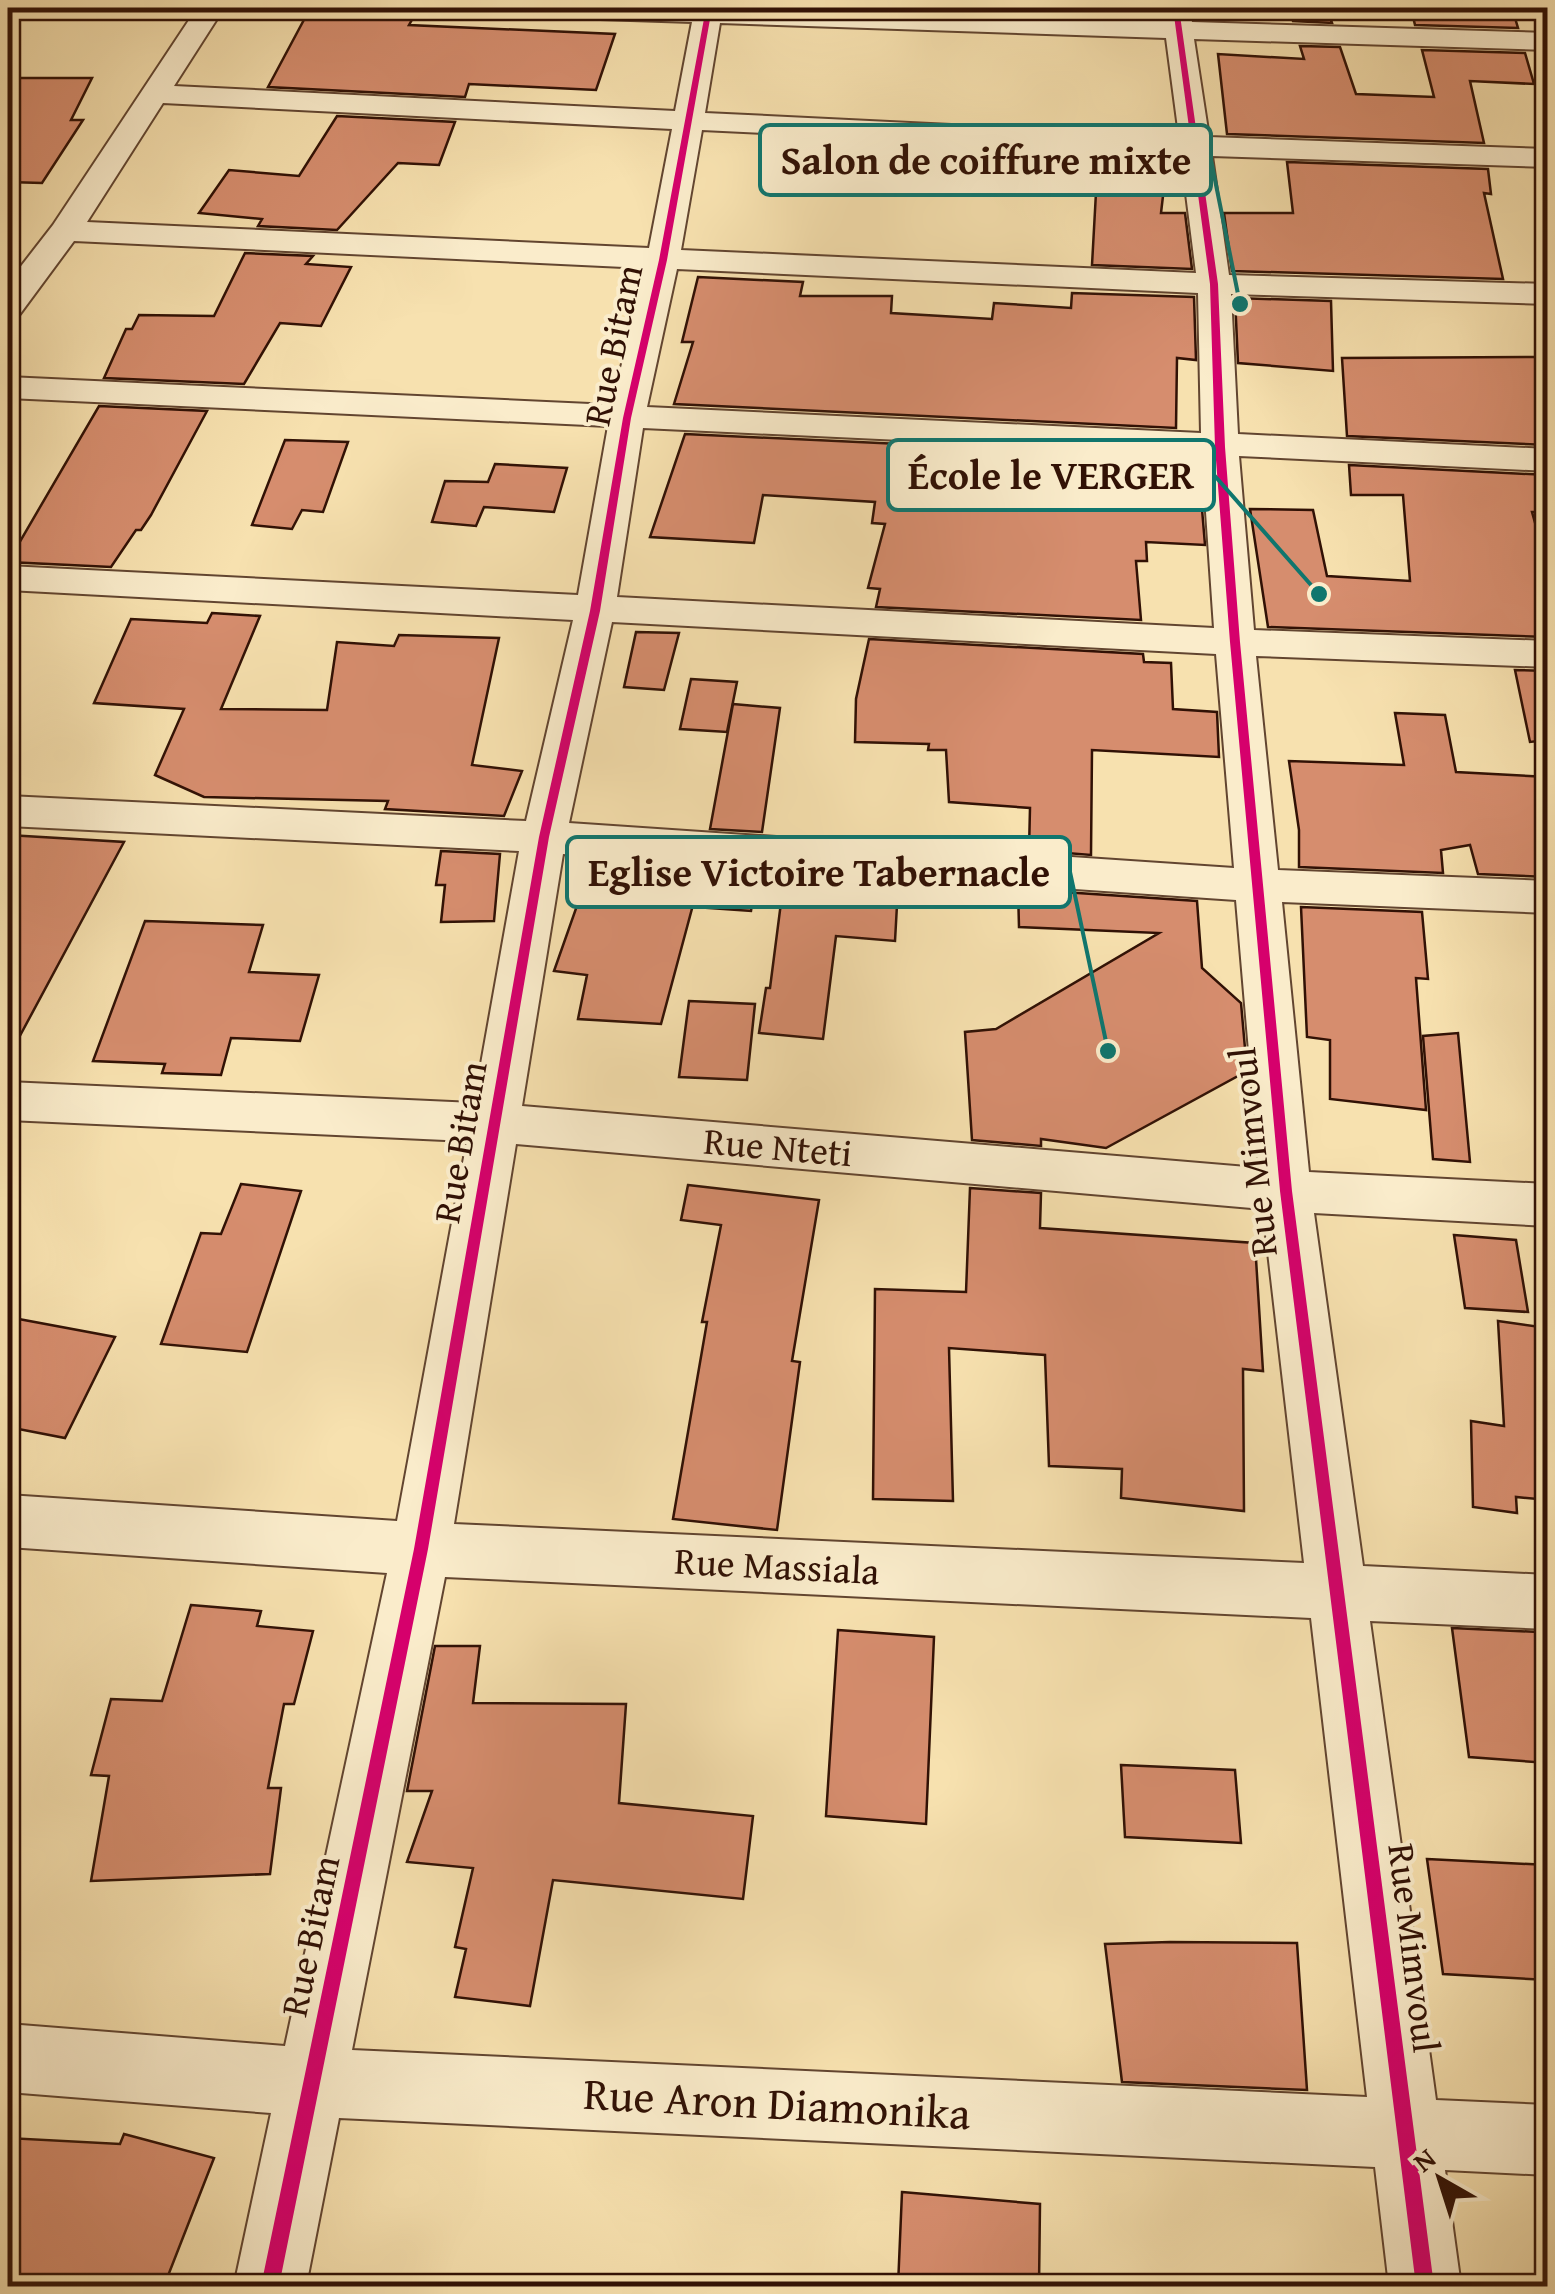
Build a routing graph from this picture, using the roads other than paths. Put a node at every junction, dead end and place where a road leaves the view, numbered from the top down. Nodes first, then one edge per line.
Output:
1 (210, 8) edge
2 (506, 8) edge
3 (709, 10) edge
4 (1178, 18) edge
5 (1548, 42) edge
6 (153, 94) junction
7 (689, 122) junction
8 (1196, 146) junction
9 (1548, 158) edge
10 (65, 231) junction
11 (663, 260) junction
12 (22, 264) edge
13 (1214, 284) junction
14 (1548, 294) edge
15 (8, 307) edge
16 (8, 387) edge
17 (627, 418) junction
18 (1220, 447) junction
19 (1548, 460) edge
20 (8, 578) edge
21 (595, 611) junction
22 (1234, 642) junction
23 (1548, 654) edge
24 (8, 811) edge
25 (544, 837) junction
26 (1255, 885) junction
27 (1548, 897) edge
28 (8, 1101) edge
29 (492, 1123) junction
30 (1286, 1191) junction
31 (1548, 1206) edge
32 (8, 1521) edge
33 (421, 1549) junction
34 (1338, 1593) junction
35 (1548, 1602) edge
36 (8, 2058) edge
37 (310, 2082) junction
38 (1407, 2132) junction
39 (1548, 2140) edge
40 (270, 2286) edge
41 (1425, 2286) edge

1 - 6 street
2 - 3 street
3 - 4 street
3 - 7 street, Rue Bitam
4 - 5 street
4 - 8 street, Rue Mimvoul
6 - 7 street
6 - 10 street
7 - 8 street
7 - 11 street, Rue Bitam
8 - 9 street
8 - 13 street, Rue Mimvoul
10 - 11 street
10 - 12 street
11 - 13 street
11 - 17 street, Rue Bitam
12 - 15 street
13 - 14 street
13 - 18 street, Rue Mimvoul
16 - 17 street
17 - 18 street
17 - 21 street, Rue Bitam
18 - 19 street
18 - 22 street, Rue Mimvoul
20 - 21 street
21 - 22 street
21 - 25 street, Rue Bitam
22 - 23 street
22 - 26 street, Rue Mimvoul
24 - 25 street
25 - 26 street
25 - 29 street, Rue Bitam
26 - 27 street
26 - 30 street, Rue Mimvoul
28 - 29 street, Rue Nteti
29 - 30 street, Rue Nteti
29 - 33 street, Rue Bitam
30 - 31 street, Rue Nteti
30 - 34 street, Rue Mimvoul
32 - 33 street, Rue Massiala
33 - 34 street, Rue Massiala
33 - 37 street, Rue Bitam
34 - 35 street, Rue Massiala
34 - 38 street, Rue Mimvoul
36 - 37 street, Rue Aron Diamonika
37 - 38 street, Rue Aron Diamonika
37 - 40 street, Rue Bitam
38 - 39 street, Rue Aron Diamonika
38 - 41 street, Rue Mimvoul

